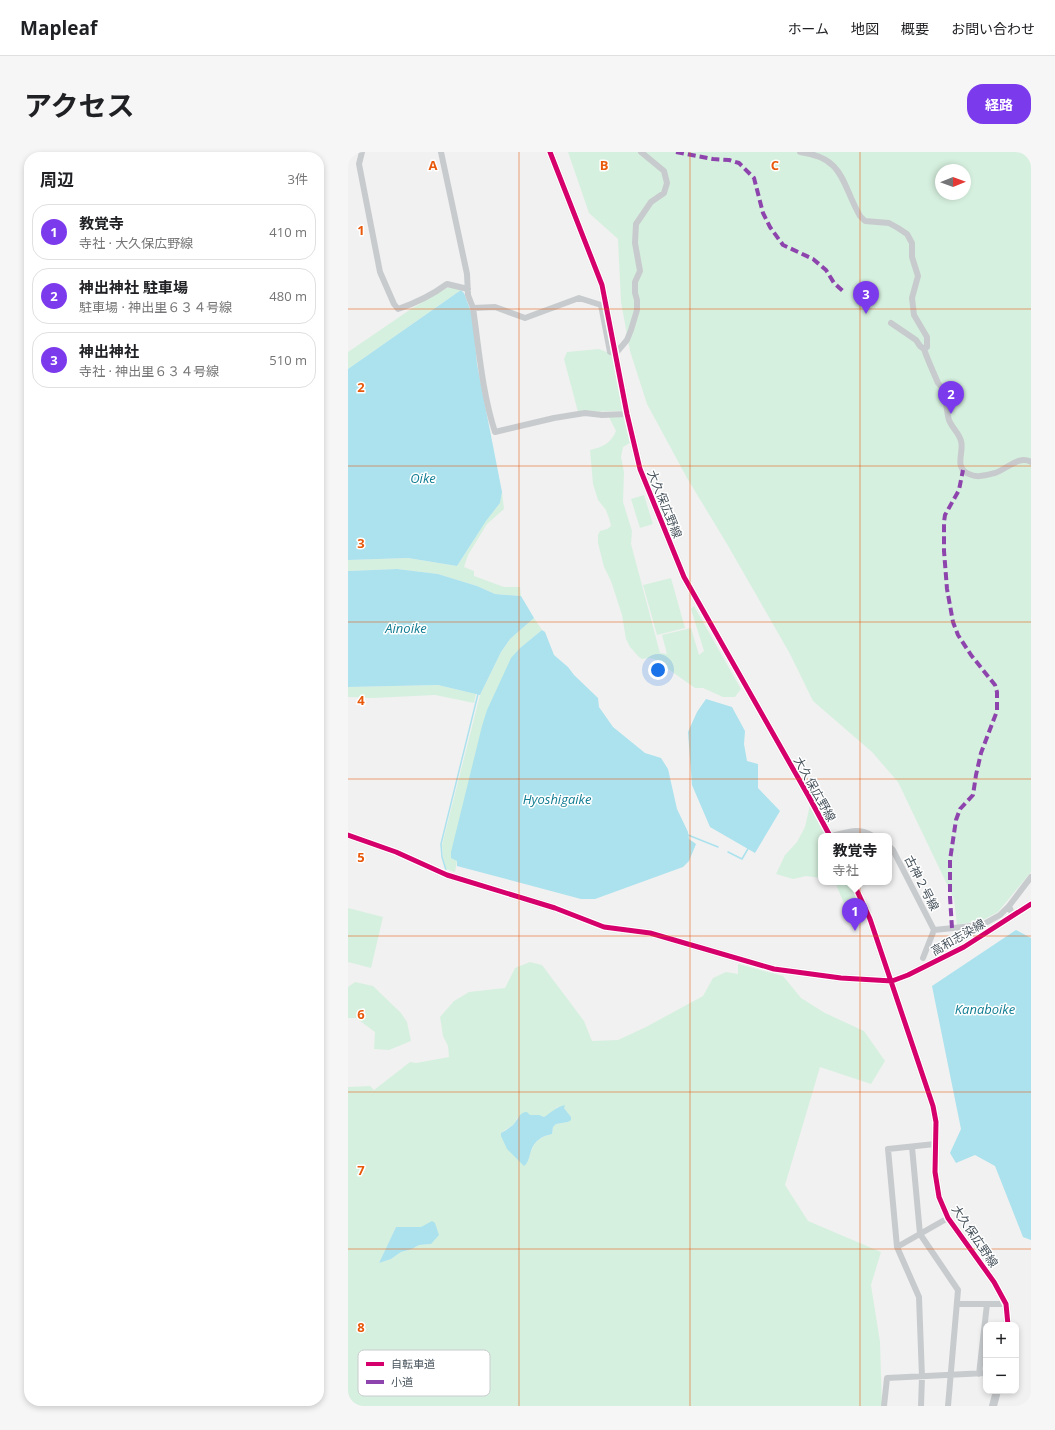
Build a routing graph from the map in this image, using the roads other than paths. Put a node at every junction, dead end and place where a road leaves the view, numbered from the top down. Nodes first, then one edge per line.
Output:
1 (362, 152) edge
2 (441, 152) edge
3 (550, 152) edge
4 (641, 152) edge
5 (800, 152) edge
6 (468, 289) junction
7 (473, 308) junction
8 (891, 324) dead end
9 (924, 349) junction
10 (616, 353) junction
11 (627, 414) junction
12 (1031, 462) edge
13 (829, 833) edge
14 (844, 833) edge
15 (868, 833) edge
16 (348, 835) edge
17 (892, 849) edge
18 (1031, 877) edge
19 (854, 885) edge
20 (1031, 904) edge
21 (1009, 906) junction
22 (1013, 916) junction
23 (934, 930) junction
24 (923, 958) dead end
25 (892, 981) junction
26 (935, 1144) junction
27 (912, 1147) junction
28 (948, 1218) junction
29 (920, 1234) junction
30 (897, 1247) junction
31 (958, 1304) junction
32 (987, 1304) junction
33 (1006, 1304) junction
34 (1008, 1322) edge
35 (984, 1358) edge
36 (983, 1373) edge
37 (952, 1375) junction
38 (922, 1377) junction
39 (996, 1394) edge
40 (884, 1406) edge
41 (921, 1406) edge
42 (948, 1406) edge
43 (993, 1406) edge

1 - 6 street
2 - 6 street
3 - 10 street, 大久保広野線
4 - 10 street
5 - 9 street
6 - 7 street
7 - 10 street
7 - 11 street
8 - 9 street
9 - 12 street
10 - 11 street, 大久保広野線
11 - 13 street, 大久保広野線
14 - 15 street
16 - 25 street
17 - 23 street, 古神２号線
18 - 21 street
19 - 25 street, 大久保広野線
20 - 22 street, 高和志染線
21 - 22 street
21 - 23 street
22 - 25 street, 高和志染線
23 - 24 street
25 - 26 street, 大久保広野線
26 - 27 street
26 - 28 street, 大久保広野線
27 - 29 street
27 - 30 street
28 - 29 street
28 - 33 street, 大久保広野線
29 - 30 street
29 - 31 street
30 - 38 street
31 - 32 street
31 - 37 street
32 - 33 street
32 - 35 street
33 - 34 street, 大久保広野線
36 - 37 street
37 - 38 street
37 - 42 street
38 - 40 street
38 - 41 street
39 - 43 street

